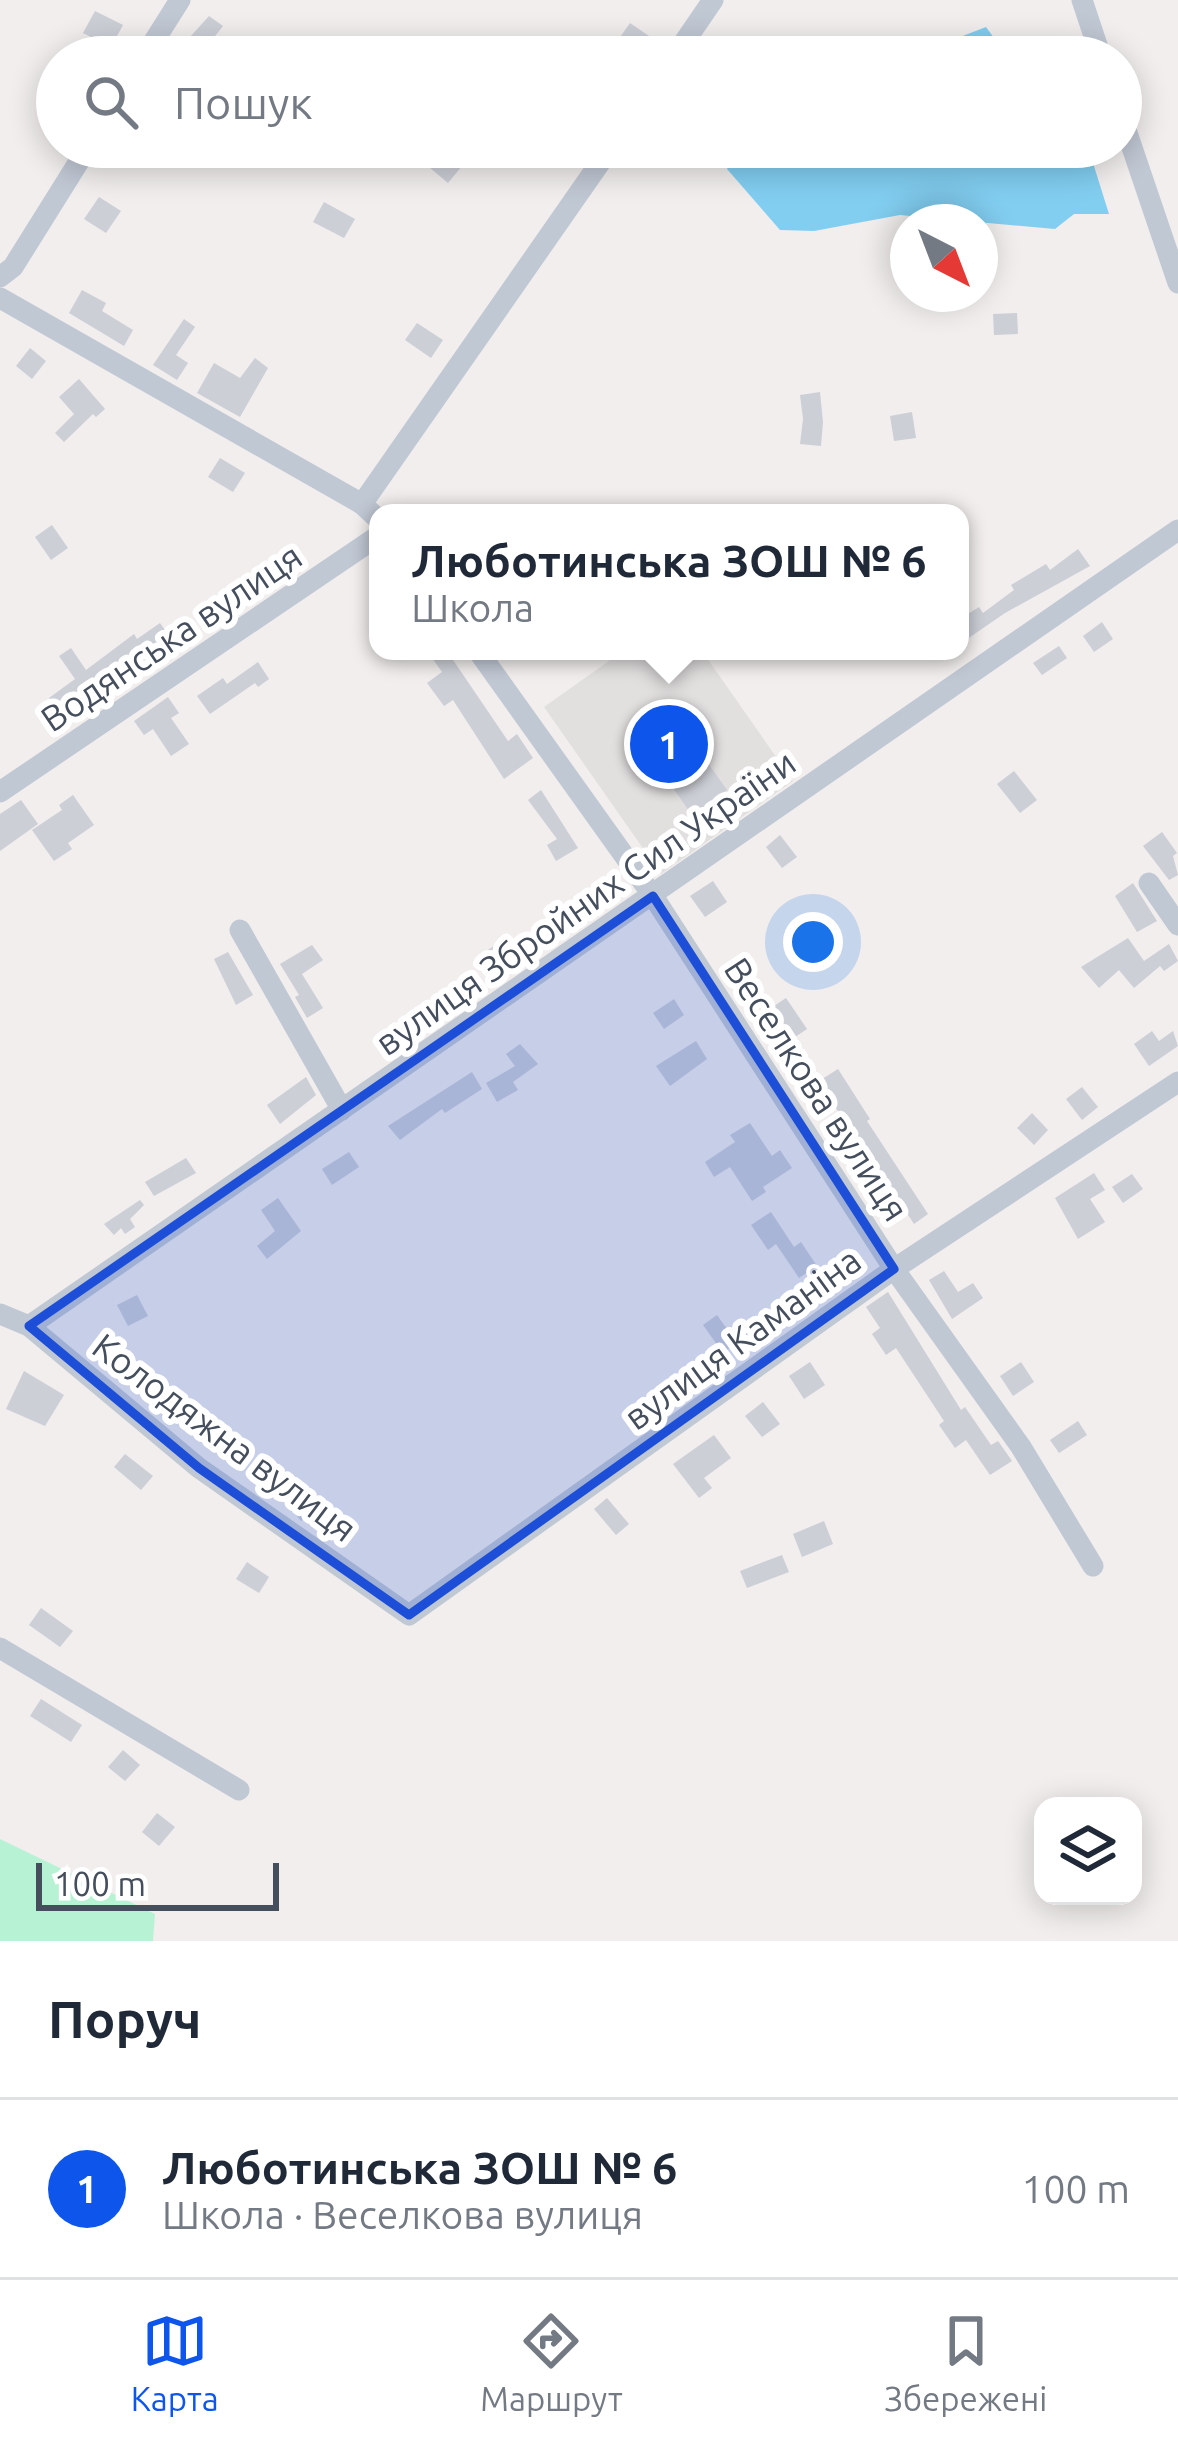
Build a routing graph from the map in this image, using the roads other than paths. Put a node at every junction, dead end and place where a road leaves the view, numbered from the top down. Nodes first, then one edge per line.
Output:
1 (180, 0) edge
2 (713, 0) edge
3 (1082, 0) edge
4 (157, 36) edge
5 (688, 36) edge
6 (1094, 36) edge
7 (75, 168) edge
8 (597, 168) edge
9 (1139, 168) edge
10 (0, 277) edge
11 (1178, 283) edge
12 (0, 298) edge
13 (375, 504) edge
14 (369, 511) edge
15 (1178, 530) edge
16 (369, 542) edge
17 (484, 660) edge
18 (0, 792) edge
19 (1149, 883) dead end
20 (652, 896) junction
21 (1178, 925) edge
22 (240, 930) dead end
23 (1178, 1082) edge
24 (342, 1110) junction
25 (894, 1269) junction
26 (0, 1314) edge
27 (29, 1326) junction
28 (1093, 1567) dead end
29 (409, 1615) joint
30 (0, 1648) edge
31 (239, 1790) dead end

1 - 4 street
2 - 5 street
3 - 6 street
7 - 10 street
8 - 13 street
9 - 11 street
12 - 14 street
15 - 20 street, вулиця Збройних Сил України
16 - 18 street, Водянська вулиця
17 - 20 street, Веселкова вулиця
19 - 21 street
20 - 24 street, вулиця Збройних Сил України
20 - 25 street, Веселкова вулиця
22 - 24 street
23 - 25 street, вулиця Каманіна
24 - 27 street, вулиця Збройних Сил України
25 - 28 street, Веселкова вулиця
25 - 29 street, вулиця Каманіна
26 - 27 street, Колодяжна вулиця
27 - 29 street, Колодяжна вулиця
30 - 31 street

